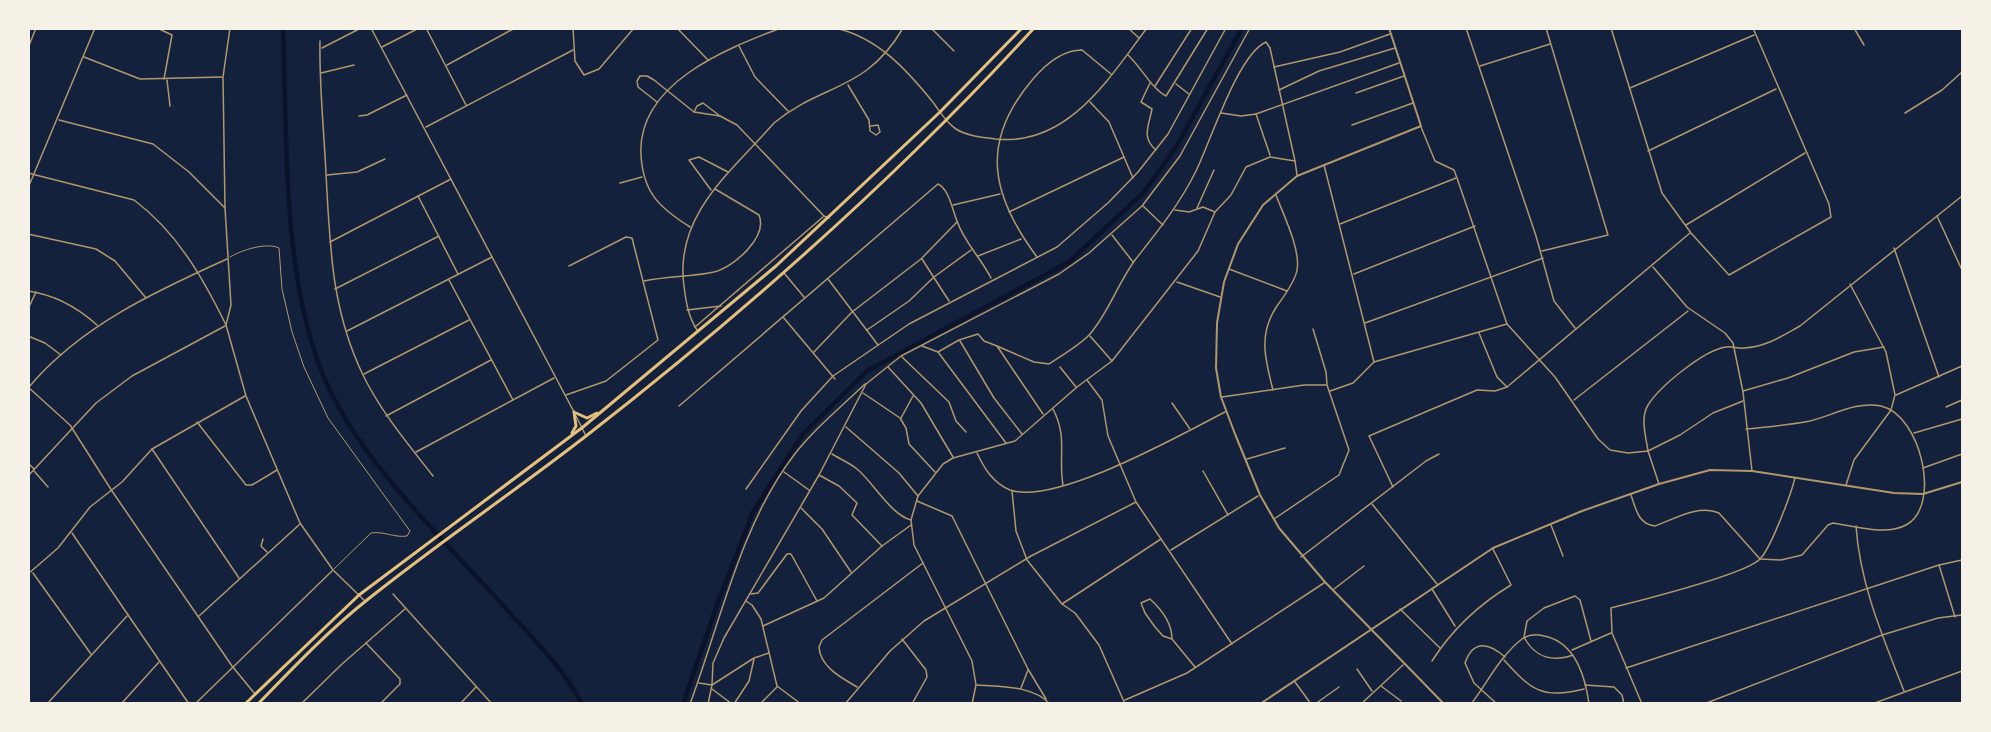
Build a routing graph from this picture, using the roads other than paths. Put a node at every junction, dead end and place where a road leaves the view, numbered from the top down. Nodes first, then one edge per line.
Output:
1 (36, 28) edge
2 (95, 28) edge
3 (157, 28) edge
4 (230, 28) edge
5 (361, 28) edge
6 (371, 28) edge
7 (419, 28) edge
8 (426, 28) edge
9 (514, 28) edge
10 (573, 28) edge
11 (633, 28) edge
12 (678, 28) edge
13 (781, 28) edge
14 (835, 28) edge
15 (903, 28) edge
16 (931, 28) edge
17 (1022, 28) edge
18 (1034, 28) edge
19 (1128, 28) edge
20 (1147, 28) edge
21 (1192, 28) edge
22 (1208, 28) edge
23 (1226, 28) edge
24 (1250, 28) edge
25 (1389, 28) edge
26 (1466, 28) edge
27 (1546, 28) edge
28 (1611, 28) edge
29 (1753, 28) edge
30 (1854, 28) edge
31 (1391, 33) junction
32 (1755, 34) junction
33 (1140, 38) junction
34 (320, 41) dead end
35 (1551, 44) junction
36 (739, 45) junction
37 (1864, 45) dead end
38 (28, 48) edge
39 (381, 48) junction
40 (1396, 48) junction
41 (320, 49) junction
42 (573, 50) junction
43 (954, 51) dead end
44 (887, 52) junction
45 (1127, 55) junction
46 (84, 56) junction
47 (709, 61) junction
48 (1401, 62) junction
49 (354, 65) dead end
50 (445, 66) junction
51 (1479, 67) junction
52 (1273, 68) junction
53 (1962, 72) edge
54 (320, 73) junction
55 (1112, 74) junction
56 (1405, 76) junction
57 (223, 77) junction
58 (165, 79) junction
59 (1151, 82) junction
60 (848, 83) junction
61 (1175, 83) junction
62 (1155, 87) junction
63 (1630, 88) junction
64 (1777, 89) junction
65 (1278, 90) junction
66 (668, 91) junction
67 (1356, 93) dead end
68 (1190, 94) junction
69 (407, 95) junction
70 (1089, 101) junction
71 (658, 102) junction
72 (1414, 102) junction
73 (1281, 104) junction
74 (466, 105) junction
75 (170, 106) dead end
76 (788, 111) junction
77 (694, 112) junction
78 (940, 112) junction
79 (1221, 112) junction
80 (1905, 113) dead end
81 (1256, 114) junction
82 (359, 116) dead end
83 (720, 116) junction
84 (59, 120) junction
85 (947, 120) junction
86 (1352, 124) dead end
87 (872, 126) dead end
88 (1421, 126) junction
89 (425, 128) junction
90 (1000, 139) junction
91 (755, 144) junction
92 (1156, 150) junction
93 (1648, 151) junction
94 (1806, 153) junction
95 (1124, 157) junction
96 (1270, 157) junction
97 (385, 159) dead end
98 (1295, 161) junction
99 (1324, 165) junction
100 (1214, 170) dead end
101 (28, 173) edge
102 (729, 173) junction
103 (35, 174) junction
104 (326, 175) junction
105 (1297, 176) junction
106 (642, 177) junction
107 (452, 178) junction
108 (1134, 178) junction
109 (1457, 178) junction
110 (620, 183) dead end
111 (28, 188) edge
112 (713, 190) junction
113 (1000, 194) junction
114 (1276, 194) junction
115 (418, 196) junction
116 (1962, 196) edge
117 (952, 206) junction
118 (1142, 206) junction
119 (225, 208) junction
120 (1197, 208) junction
121 (1174, 210) junction
122 (1008, 212) junction
123 (1215, 212) junction
124 (1936, 215) junction
125 (824, 216) junction
126 (829, 218) junction
127 (957, 222) junction
128 (1340, 224) junction
129 (1163, 225) junction
130 (1685, 225) junction
131 (1475, 226) junction
132 (690, 227) junction
133 (1691, 233) junction
134 (28, 234) edge
135 (1111, 234) junction
136 (439, 236) junction
137 (1023, 238) junction
138 (329, 242) junction
139 (1894, 248) junction
140 (972, 250) junction
141 (1541, 252) junction
142 (977, 256) junction
143 (493, 257) junction
144 (228, 258) junction
145 (1037, 258) junction
146 (1543, 258) junction
147 (921, 259) junction
148 (1134, 262) junction
149 (569, 266) dead end
150 (1652, 267) junction
151 (1228, 269) junction
152 (1962, 270) edge
153 (200, 272) junction
154 (783, 272) junction
155 (458, 274) junction
156 (1353, 275) junction
157 (683, 276) junction
158 (1492, 276) junction
159 (934, 277) junction
160 (448, 279) junction
161 (827, 279) junction
162 (991, 279) junction
163 (644, 281) junction
164 (1177, 282) junction
165 (1850, 284) junction
166 (334, 289) junction
167 (28, 291) edge
168 (1287, 291) junction
169 (36, 292) junction
170 (1220, 297) junction
171 (146, 298) junction
172 (804, 298) junction
173 (949, 302) junction
174 (722, 305) junction
175 (28, 309) edge
176 (1690, 309) junction
177 (687, 310) junction
178 (852, 312) junction
179 (782, 316) junction
180 (470, 320) junction
181 (1364, 324) junction
182 (1507, 324) junction
183 (98, 326) junction
184 (226, 326) junction
185 (695, 327) junction
186 (1313, 329) dead end
187 (1576, 329) junction
188 (867, 330) junction
189 (346, 332) junction
190 (698, 332) junction
191 (1479, 332) junction
192 (1089, 335) junction
193 (28, 336) edge
194 (959, 340) junction
195 (878, 345) junction
196 (921, 346) junction
197 (997, 346) junction
198 (1884, 347) junction
199 (1735, 348) junction
200 (814, 352) junction
201 (938, 352) junction
202 (62, 355) junction
203 (901, 356) junction
204 (491, 360) junction
205 (1539, 360) junction
206 (1112, 362) junction
207 (1374, 362) junction
208 (887, 366) junction
209 (1962, 366) edge
210 (1060, 367) dead end
211 (363, 375) junction
212 (1939, 377) junction
213 (555, 378) junction
214 (835, 378) junction
215 (1087, 380) junction
216 (866, 384) junction
217 (1327, 385) junction
218 (28, 387) edge
219 (1077, 387) junction
220 (1507, 387) junction
221 (1273, 390) junction
222 (1329, 391) junction
223 (862, 392) junction
224 (1743, 392) junction
225 (565, 395) junction
226 (914, 395) junction
227 (1895, 395) junction
228 (246, 396) junction
229 (1221, 398) junction
230 (513, 400) junction
231 (1743, 400) junction
232 (1962, 400) edge
233 (1573, 401) junction
234 (1172, 403) dead end
235 (679, 405) dead end
236 (1946, 407) dead end
237 (1053, 408) junction
238 (1891, 410) junction
239 (602, 411) junction
240 (574, 412) junction
241 (1226, 412) junction
242 (1044, 415) junction
243 (386, 416) junction
244 (900, 418) junction
245 (1962, 419) edge
246 (196, 421) junction
247 (845, 426) junction
248 (582, 427) junction
249 (1746, 429) junction
250 (73, 430) junction
251 (1191, 430) junction
252 (966, 432) dead end
253 (1913, 433) junction
254 (1022, 434) junction
255 (586, 437) junction
256 (562, 442) junction
257 (1007, 444) junction
258 (1286, 448) dead end
259 (152, 449) junction
260 (1648, 451) junction
261 (977, 452) junction
262 (415, 453) junction
263 (831, 454) junction
264 (1439, 454) dead end
265 (1962, 454) edge
266 (953, 458) junction
267 (1246, 460) junction
268 (28, 463) edge
269 (1118, 465) junction
270 (1922, 468) junction
271 (34, 470) junction
272 (278, 470) junction
273 (1203, 471) dead end
274 (1752, 471) junction
275 (783, 472) junction
276 (934, 472) junction
277 (28, 476) edge
278 (433, 476) dead end
279 (819, 476) junction
280 (1796, 477) junction
281 (1962, 482) edge
282 (1659, 484) junction
283 (1063, 485) junction
284 (1846, 486) junction
285 (48, 487) dead end
286 (1393, 487) junction
287 (746, 489) dead end
288 (810, 490) junction
289 (1012, 490) junction
290 (112, 491) junction
291 (1630, 494) junction
292 (1260, 495) junction
293 (1923, 495) junction
294 (918, 496) junction
295 (916, 501) junction
296 (1136, 502) junction
297 (1371, 504) junction
298 (800, 507) junction
299 (1229, 515) junction
300 (1274, 519) junction
301 (911, 520) junction
302 (300, 523) junction
303 (1551, 524) junction
304 (911, 525) junction
305 (1856, 526) junction
306 (72, 533) junction
307 (1162, 539) junction
308 (262, 540) dead end
309 (882, 546) junction
310 (1493, 548) junction
311 (1170, 550) junction
312 (267, 552) junction
313 (1563, 556) dead end
314 (1301, 557) junction
315 (1760, 559) junction
316 (1027, 560) junction
317 (1962, 560) edge
318 (923, 563) junction
319 (1939, 564) junction
320 (1364, 566) dead end
321 (333, 570) junction
322 (32, 572) junction
323 (852, 573) junction
324 (28, 574) edge
325 (239, 578) junction
326 (1324, 582) junction
327 (1437, 584) junction
328 (986, 585) junction
329 (1431, 588) junction
330 (1333, 590) junction
331 (1866, 590) junction
332 (750, 593) junction
333 (393, 594) dead end
334 (359, 595) junction
335 (365, 601) junction
336 (745, 601) junction
337 (818, 602) junction
338 (1062, 604) junction
339 (406, 608) junction
340 (946, 608) junction
341 (1400, 609) junction
342 (128, 615) junction
343 (1962, 615) edge
344 (199, 616) junction
345 (1955, 618) junction
346 (763, 626) junction
347 (1456, 627) junction
348 (1369, 629) junction
349 (1612, 633) junction
350 (1882, 635) junction
351 (1524, 637) junction
352 (902, 639) junction
353 (1172, 639) junction
354 (1591, 641) junction
355 (366, 643) junction
356 (1232, 644) junction
357 (1440, 648) junction
358 (1572, 650) junction
359 (770, 652) junction
360 (92, 655) junction
361 (1574, 655) junction
362 (754, 658) junction
363 (1504, 658) junction
364 (1432, 661) dead end
365 (160, 662) junction
366 (1403, 665) junction
367 (232, 666) junction
368 (1195, 668) junction
369 (1626, 668) junction
370 (1028, 669) junction
371 (1357, 669) dead end
372 (1962, 671) edge
373 (1294, 680) junction
374 (698, 682) junction
375 (712, 685) junction
376 (976, 685) junction
377 (1380, 685) junction
378 (1584, 685) junction
379 (477, 686) junction
380 (777, 686) junction
381 (1339, 687) dead end
382 (858, 688) junction
383 (1020, 688) junction
384 (711, 689) junction
385 (1480, 689) junction
386 (1586, 689) junction
387 (1904, 691) junction
388 (1373, 692) junction
389 (255, 694) junction
390 (1887, 698) junction
391 (1046, 699) junction
392 (1401, 701) dead end
393 (1124, 702) edge
394 (799, 703) edge
395 (47, 704) edge
396 (121, 704) edge
397 (189, 704) edge
398 (195, 704) edge
399 (245, 704) edge
400 (258, 704) edge
401 (301, 704) edge
402 (380, 704) edge
403 (460, 704) edge
404 (492, 704) edge
405 (690, 704) edge
406 (708, 704) edge
407 (733, 704) edge
408 (760, 704) edge
409 (845, 704) edge
410 (912, 704) edge
411 (972, 704) edge
412 (1050, 704) edge
413 (1260, 704) edge
414 (1311, 704) edge
415 (1315, 704) edge
416 (1361, 704) edge
417 (1444, 704) edge
418 (1471, 704) edge
419 (1497, 704) edge
420 (1588, 704) edge
421 (1624, 704) edge
422 (1642, 704) edge
423 (1704, 704) edge
424 (1872, 704) edge
425 (1888, 704) edge

1 - 38 street
2 - 46 street
3 - 58 street
4 - 57 street
5 - 41 street
6 - 39 street
7 - 39 street
8 - 50 street
9 - 50 street
10 - 42 street
11 - 42 street
12 - 47 street
13 - 36 street
14 - 44 street
15 - 44 street
16 - 43 street
17 - 78 highway
18 - 85 highway
19 - 33 street
20 - 33 street
21 - 62 street
22 - 61 street
23 - 68 street
24 - 118 street
25 - 31 street
26 - 51 street
27 - 35 street
28 - 63 street
29 - 32 street
30 - 37 street
31 - 40 street
31 - 52 street
32 - 63 street
32 - 64 street
33 - 45 street
34 - 41 street
35 - 51 street
35 - 141 street
36 - 47 street
36 - 76 street
39 - 69 street
40 - 48 street
40 - 65 street
41 - 54 street
42 - 74 street
44 - 60 street
44 - 78 street
45 - 55 street
45 - 59 street
46 - 58 street
46 - 84 street
47 - 66 street
48 - 56 street
48 - 73 street
49 - 54 street
50 - 74 street
51 - 141 street
52 - 65 street
52 - 79 street
53 - 80 street
54 - 104 street
55 - 70 street
55 - 90 street
56 - 67 street
56 - 72 street
57 - 58 street
57 - 119 street
58 - 75 street
59 - 62 street
59 - 92 street
60 - 76 street
60 - 87 street
61 - 62 street
61 - 68 street
63 - 93 street
64 - 93 street
64 - 94 street
65 - 73 street
66 - 71 street
66 - 71 street
66 - 77 street
68 - 92 street
69 - 82 street
69 - 89 street
70 - 90 street
70 - 95 street
71 - 106 street
72 - 86 street
72 - 88 street
73 - 81 street
73 - 98 street
74 - 89 street
76 - 91 street
77 - 83 street
77 - 83 street
78 - 85 street
78 - 126 highway
79 - 81 street
79 - 121 street
81 - 96 street
83 - 91 street
84 - 103 street
84 - 119 street
85 - 90 street
85 - 154 highway
88 - 99 street
88 - 109 street
89 - 107 street
90 - 113 street
91 - 102 street
91 - 125 street
92 - 108 street
93 - 130 street
94 - 130 street
94 - 133 street
95 - 108 street
95 - 122 street
96 - 98 street
96 - 123 street
97 - 104 street
98 - 105 street
99 - 105 street
99 - 128 street
100 - 120 street
101 - 103 street
102 - 112 street
102 - 112 street
103 - 111 street
103 - 153 street
104 - 138 street
105 - 114 street
106 - 110 street
106 - 132 street
107 - 115 street
107 - 143 street
108 - 145 street
109 - 128 street
109 - 131 street
112 - 132 street
112 - 157 street
113 - 117 street
113 - 122 street
114 - 151 street
114 - 168 street
115 - 136 street
115 - 138 street
116 - 124 street
117 - 127 street
117 - 161 street
118 - 129 street
118 - 135 street
119 - 144 street
120 - 121 street
120 - 123 street
121 - 129 street
122 - 137 street
123 - 164 street
124 - 139 street
124 - 152 street
125 - 126 street
125 - 174 street
126 - 190 highway
127 - 140 street
127 - 147 street
128 - 156 street
129 - 148 street
130 - 133 street
131 - 156 street
131 - 158 street
132 - 157 street
133 - 150 street
134 - 171 street
135 - 148 street
135 - 196 street
136 - 155 street
136 - 166 street
137 - 142 street
137 - 145 street
138 - 166 street
139 - 165 street
139 - 212 street
140 - 142 street
140 - 159 street
141 - 146 street
142 - 162 street
143 - 155 street
143 - 213 street
144 - 153 street
144 - 184 street
144 - 321 lane
145 - 162 street
146 - 158 street
146 - 187 street
147 - 159 street
147 - 178 street
148 - 192 street
149 - 163 street
150 - 176 street
150 - 187 street
151 - 168 street
151 - 170 street
153 - 171 street
153 - 184 street
154 - 172 street
154 - 255 highway
155 - 160 street
156 - 181 street
157 - 163 street
157 - 177 street
158 - 181 street
158 - 182 street
159 - 173 street
159 - 188 street
160 - 180 street
160 - 189 street
161 - 172 street
161 - 178 street
162 - 173 street
163 - 225 street
164 - 170 street
164 - 206 street
165 - 198 street
165 - 199 street
166 - 189 street
167 - 169 street
168 - 221 street
169 - 175 street
169 - 183 street
170 - 229 street
171 - 183 street
172 - 179 street
173 - 195 street
174 - 177 street
174 - 185 street
176 - 199 street
176 - 233 street
177 - 185 street
178 - 188 street
178 - 200 street
179 - 200 street
179 - 235 street
180 - 204 street
180 - 211 street
181 - 207 street
182 - 191 street
182 - 205 street
183 - 202 street
184 - 228 street
184 - 250 street
185 - 190 street
186 - 217 street
187 - 205 street
188 - 195 street
189 - 211 street
190 - 239 highway
191 - 207 street
191 - 220 street
192 - 197 street
192 - 206 street
193 - 202 street
194 - 197 street
194 - 201 street
194 - 254 street
195 - 214 street
196 - 201 street
196 - 203 street
197 - 242 street
198 - 224 street
198 - 227 street
199 - 224 street
199 - 260 street
200 - 214 street
201 - 257 street
202 - 218 street
203 - 208 street
203 - 252 street
204 - 230 street
204 - 243 street
205 - 220 street
205 - 233 street
206 - 215 street
207 - 222 street
208 - 216 street
208 - 226 street
209 - 212 street
210 - 219 street
211 - 243 street
212 - 227 street
213 - 225 street
213 - 230 street
214 - 287 street
215 - 219 street
215 - 269 street
216 - 223 street
216 - 275 street
217 - 221 street
217 - 222 street
218 - 250 street
219 - 237 street
220 - 286 street
221 - 229 street
222 - 300 street
223 - 244 street
223 - 247 street
224 - 231 street
225 - 240 street
226 - 244 street
226 - 266 street
227 - 238 street
228 - 246 street
228 - 272 street
229 - 241 street
230 - 262 street
231 - 249 street
231 - 260 street
232 - 236 street
233 - 260 street
234 - 251 street
237 - 242 street
237 - 283 street
238 - 249 street
238 - 253 street
238 - 284 street
239 - 240 highway
239 - 248 highway
240 - 248 street
240 - 256 highway
241 - 251 street
241 - 267 street
242 - 254 street
243 - 262 street
244 - 276 street
245 - 253 street
246 - 259 street
246 - 272 street
247 - 263 street
247 - 294 street
248 - 255 street
248 - 256 highway
249 - 274 street
250 - 271 street
250 - 290 street
251 - 269 street
253 - 270 street
254 - 257 street
255 - 335 highway
256 - 334 highway
257 - 261 street
258 - 267 street
259 - 290 street
259 - 325 street
260 - 282 street
261 - 266 street
261 - 289 street
262 - 278 street
263 - 279 street
263 - 301 street
264 - 286 street
265 - 270 street
266 - 276 street
267 - 292 street
268 - 271 street
269 - 283 street
269 - 296 street
270 - 293 street
271 - 277 street
271 - 285 street
272 - 302 street
273 - 299 street
274 - 280 street
274 - 282 street
275 - 288 street
275 - 374 street
276 - 294 street
279 - 288 street
279 - 309 street
280 - 284 street
280 - 315 street
281 - 293 street
282 - 291 street
283 - 289 street
284 - 293 street
286 - 297 street
288 - 298 street
289 - 316 street
290 - 306 street
290 - 344 street
291 - 303 street
291 - 315 street
292 - 299 street
292 - 300 street
293 - 305 street
294 - 295 street
295 - 301 street
295 - 328 street
296 - 307 street
296 - 316 street
297 - 314 street
297 - 327 street
298 - 323 street
298 - 332 street
299 - 311 street
300 - 314 street
301 - 304 street
302 - 312 street
302 - 321 street
303 - 310 street
303 - 313 street
304 - 309 street
304 - 318 street
305 - 315 street
305 - 331 street
306 - 322 street
306 - 342 street
307 - 311 street
307 - 338 street
308 - 312 street
309 - 323 street
310 - 327 street
310 - 347 street
311 - 356 street
312 - 325 street
314 - 326 street
315 - 349 street
316 - 328 street
316 - 338 street
317 - 319 street
318 - 340 street
318 - 382 street
319 - 331 street
319 - 345 street
320 - 330 street
321 - 334 street
321 - 367 street
322 - 324 street
322 - 360 street
323 - 337 street
325 - 344 street
326 - 330 street
326 - 356 street
327 - 329 street
328 - 340 street
328 - 370 street
329 - 341 street
329 - 347 street
330 - 348 street
331 - 350 street
331 - 369 street
332 - 336 street
332 - 337 street
333 - 339 street
334 - 335 street
334 - 389 highway
335 - 400 highway
336 - 346 street
336 - 375 street
337 - 346 street
338 - 393 street
339 - 355 street
339 - 379 street
340 - 352 street
340 - 376 street
341 - 348 street
341 - 357 street
342 - 360 street
342 - 365 street
343 - 345 street
344 - 367 street
345 - 350 street
346 - 359 street
347 - 357 street
348 - 366 street
348 - 373 street
349 - 354 street
349 - 369 street
350 - 387 street
350 - 423 street
351 - 354 street
351 - 358 street
351 - 361 street
351 - 363 street
352 - 382 street
352 - 410 street
353 - 353 street
353 - 368 street
354 - 358 street
355 - 401 street
355 - 402 street
356 - 368 street
357 - 364 street
358 - 361 street
359 - 362 street
359 - 380 street
360 - 395 street
361 - 378 street
362 - 375 street
362 - 407 street
363 - 385 street
363 - 385 street
363 - 386 street
365 - 396 street
365 - 397 street
366 - 377 street
366 - 417 street
367 - 389 street
367 - 398 street
368 - 393 street
369 - 422 street
370 - 383 street
370 - 391 street
371 - 388 street
372 - 387 street
373 - 413 street
373 - 414 street
374 - 375 street
374 - 405 street
375 - 384 street
376 - 383 street
376 - 411 street
377 - 388 street
377 - 392 street
378 - 386 street
378 - 421 street
379 - 403 street
379 - 404 street
380 - 394 street
380 - 408 street
381 - 415 street
382 - 409 street
383 - 391 street
384 - 406 street
384 - 407 street
385 - 418 street
385 - 419 street
386 - 420 street
387 - 390 street
388 - 416 street
389 - 399 highway
390 - 424 street
390 - 425 street
391 - 412 street

